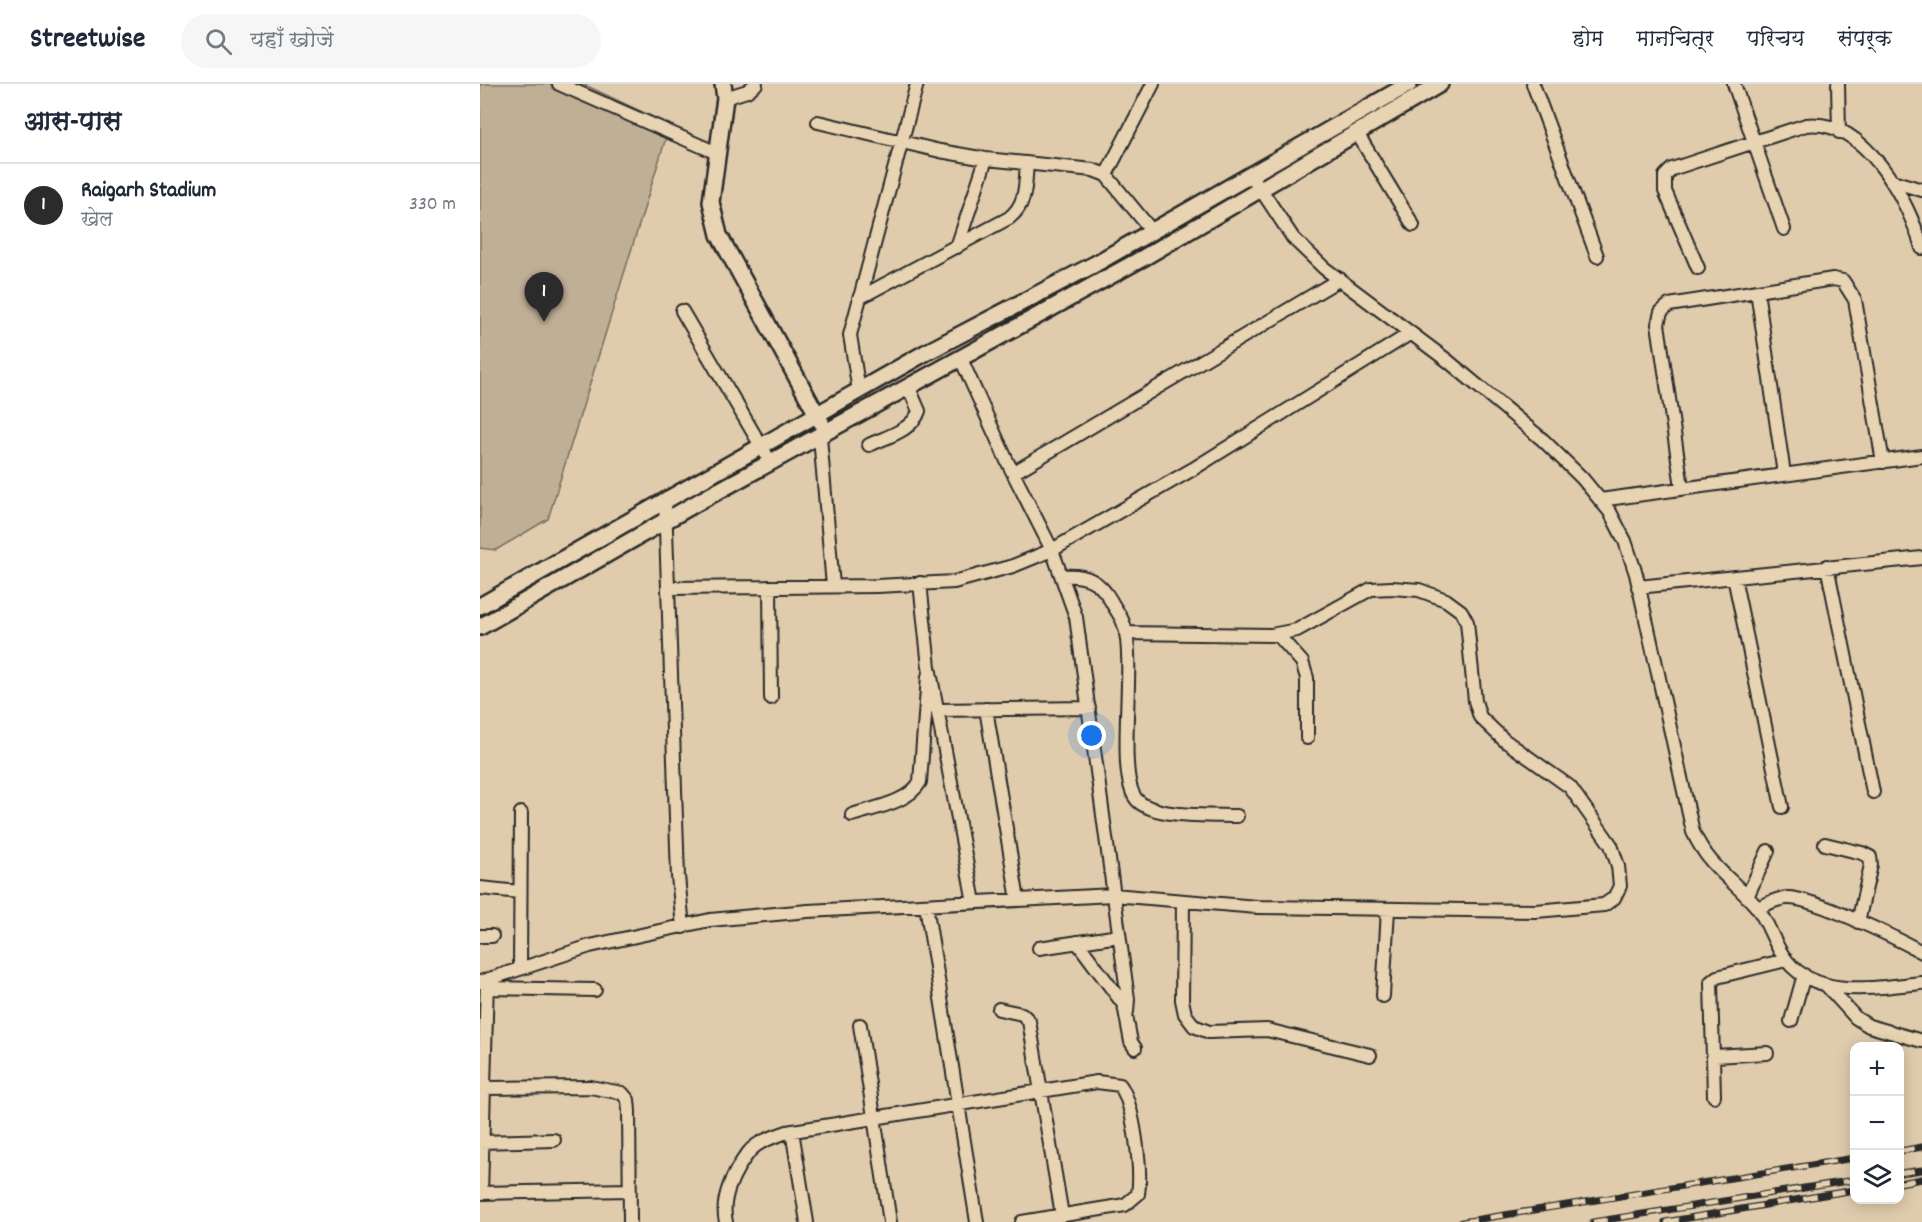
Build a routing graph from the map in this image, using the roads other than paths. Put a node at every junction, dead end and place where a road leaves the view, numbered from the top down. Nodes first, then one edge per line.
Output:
1 (560, 84) edge
2 (756, 84) edge
3 (917, 84) edge
4 (1153, 84) edge
5 (1409, 84) edge
6 (1440, 84) edge
7 (1533, 84) edge
8 (1734, 84) edge
9 (1838, 84) edge
10 (724, 91) edge
11 (1392, 94) junction
12 (1400, 107) junction
13 (818, 122) dead end
14 (1839, 132) junction
15 (1357, 133) junction
16 (1756, 141) junction
17 (902, 143) junction
18 (717, 153) junction
19 (986, 159) junction
20 (1027, 163) junction
21 (1106, 175) junction
22 (1252, 175) junction
23 (1892, 181) junction
24 (1261, 189) junction
25 (1922, 190) edge
26 (1413, 225) dead end
27 (1784, 229) dead end
28 (1152, 231) junction
29 (957, 247) junction
30 (1922, 248) edge
31 (1597, 256) dead end
32 (1698, 268) dead end
33 (1340, 279) junction
34 (1757, 291) junction
35 (859, 297) junction
36 (682, 311) dead end
37 (1411, 333) junction
38 (961, 359) junction
39 (909, 388) junction
40 (859, 391) junction
41 (817, 414) junction
42 (824, 435) junction
43 (869, 445) dead end
44 (760, 447) junction
45 (1922, 456) edge
46 (1883, 462) junction
47 (771, 463) junction
48 (1013, 473) junction
49 (1784, 474) junction
50 (1682, 487) junction
51 (1600, 500) junction
52 (665, 501) junction
53 (666, 521) junction
54 (1052, 550) junction
55 (1922, 559) edge
56 (1827, 566) junction
57 (1063, 576) junction
58 (1734, 577) junction
59 (920, 583) junction
60 (833, 586) junction
61 (770, 587) junction
62 (1638, 587) junction
63 (668, 588) junction
64 (480, 606) edge
65 (480, 627) edge
66 (1126, 633) junction
67 (1277, 634) junction
68 (929, 667) junction
69 (771, 698) dead end
70 (1089, 708) junction
71 (986, 709) junction
72 (938, 710) junction
73 (1307, 738) dead end
74 (1874, 792) dead end
75 (1782, 807) dead end
76 (521, 813) dead end
77 (852, 815) dead end
78 (1237, 816) dead end
79 (1825, 843) dead end
80 (1768, 851) dead end
81 (480, 888) edge
82 (520, 892) junction
83 (1113, 895) junction
84 (1747, 897) junction
85 (1018, 900) junction
86 (974, 902) junction
87 (1183, 903) junction
88 (926, 905) junction
89 (1757, 908) junction
90 (1388, 909) junction
91 (1858, 922) junction
92 (683, 927) junction
93 (1119, 936) junction
94 (1077, 942) junction
95 (1039, 948) dead end
96 (1922, 952) edge
97 (1786, 960) junction
98 (520, 969) junction
99 (1804, 975) junction
100 (484, 983) edge
101 (1922, 984) edge
102 (1826, 985) junction
103 (595, 990) dead end
104 (1383, 996) dead end
105 (999, 1010) dead end
106 (1127, 1012) junction
107 (1791, 1022) dead end
108 (860, 1025) dead end
109 (1922, 1041) edge
110 (1135, 1048) dead end
111 (1767, 1053) dead end
112 (1370, 1054) dead end
113 (1715, 1056) junction
114 (483, 1088) edge
115 (1043, 1092) junction
116 (1714, 1096) dead end
117 (957, 1105) junction
118 (874, 1118) junction
119 (792, 1131) junction
120 (554, 1140) dead end
121 (481, 1142) edge
122 (629, 1190) junction
123 (480, 1193) edge
124 (1062, 1215) junction
125 (630, 1222) edge
126 (726, 1222) edge
127 (807, 1222) edge
128 (890, 1222) edge
129 (977, 1222) edge
130 (1022, 1222) edge

1 - 18 street
2 - 10 street
3 - 17 street
4 - 21 street
5 - 11 street
6 - 12 street
7 - 31 street
8 - 16 street
9 - 14 street
10 - 18 street
11 - 12 street
11 - 22 street
12 - 15 street
13 - 17 street
14 - 16 street
14 - 23 street
15 - 24 street
15 - 26 street
16 - 27 street
16 - 32 street
17 - 19 street
17 - 35 street
18 - 41 street
19 - 20 street
19 - 29 street
20 - 21 street
20 - 29 street
21 - 28 street
22 - 24 street
22 - 28 street
23 - 25 street
23 - 30 street
24 - 33 street
24 - 38 street
28 - 40 street
29 - 35 street
33 - 37 street
33 - 48 street
34 - 46 street
34 - 49 street
34 - 50 street
35 - 40 street
36 - 44 street
37 - 51 street
37 - 54 street
38 - 39 street
38 - 48 street
39 - 42 street
39 - 43 street
40 - 41 street
41 - 42 street
41 - 44 street
42 - 47 street
42 - 60 street
44 - 47 street
44 - 52 street
45 - 46 street
46 - 49 street
47 - 53 street
48 - 54 street
49 - 50 street
50 - 51 street
51 - 62 street
52 - 53 street
52 - 64 street
53 - 63 street
53 - 65 street
54 - 57 street
54 - 59 street
55 - 56 street
56 - 58 street
56 - 74 street
57 - 66 street
57 - 70 street
58 - 62 street
58 - 75 street
59 - 60 street
59 - 68 street
60 - 61 street
61 - 63 street
61 - 69 street
62 - 84 street
63 - 92 street
66 - 67 street
66 - 78 street
67 - 73 street
67 - 90 street
68 - 72 street
68 - 77 street
70 - 71 street
70 - 83 street
71 - 72 street
71 - 85 street
72 - 86 street
76 - 82 street
79 - 91 street
80 - 84 street
81 - 82 street
82 - 98 street
83 - 85 street
83 - 87 street
83 - 93 street
84 - 89 street
85 - 86 street
86 - 88 street
87 - 90 street
87 - 112 street
88 - 92 street
88 - 117 street
89 - 91 street
89 - 97 street
90 - 104 street
91 - 96 street
92 - 98 street
93 - 94 street
93 - 106 street
94 - 95 street
94 - 106 street
97 - 99 street
97 - 113 street
98 - 100 street
99 - 102 street
99 - 107 street
100 - 103 street
100 - 114 street
101 - 102 street
102 - 109 street
105 - 115 street
106 - 110 street
108 - 118 street
111 - 113 street
113 - 116 street
114 - 121 street
114 - 122 street
115 - 117 street
115 - 124 street
115 - 124 street
117 - 118 street
117 - 129 street
118 - 119 street
118 - 128 street
119 - 126 street
119 - 127 street
120 - 121 street
121 - 123 street
122 - 123 street
122 - 125 street
124 - 130 street

